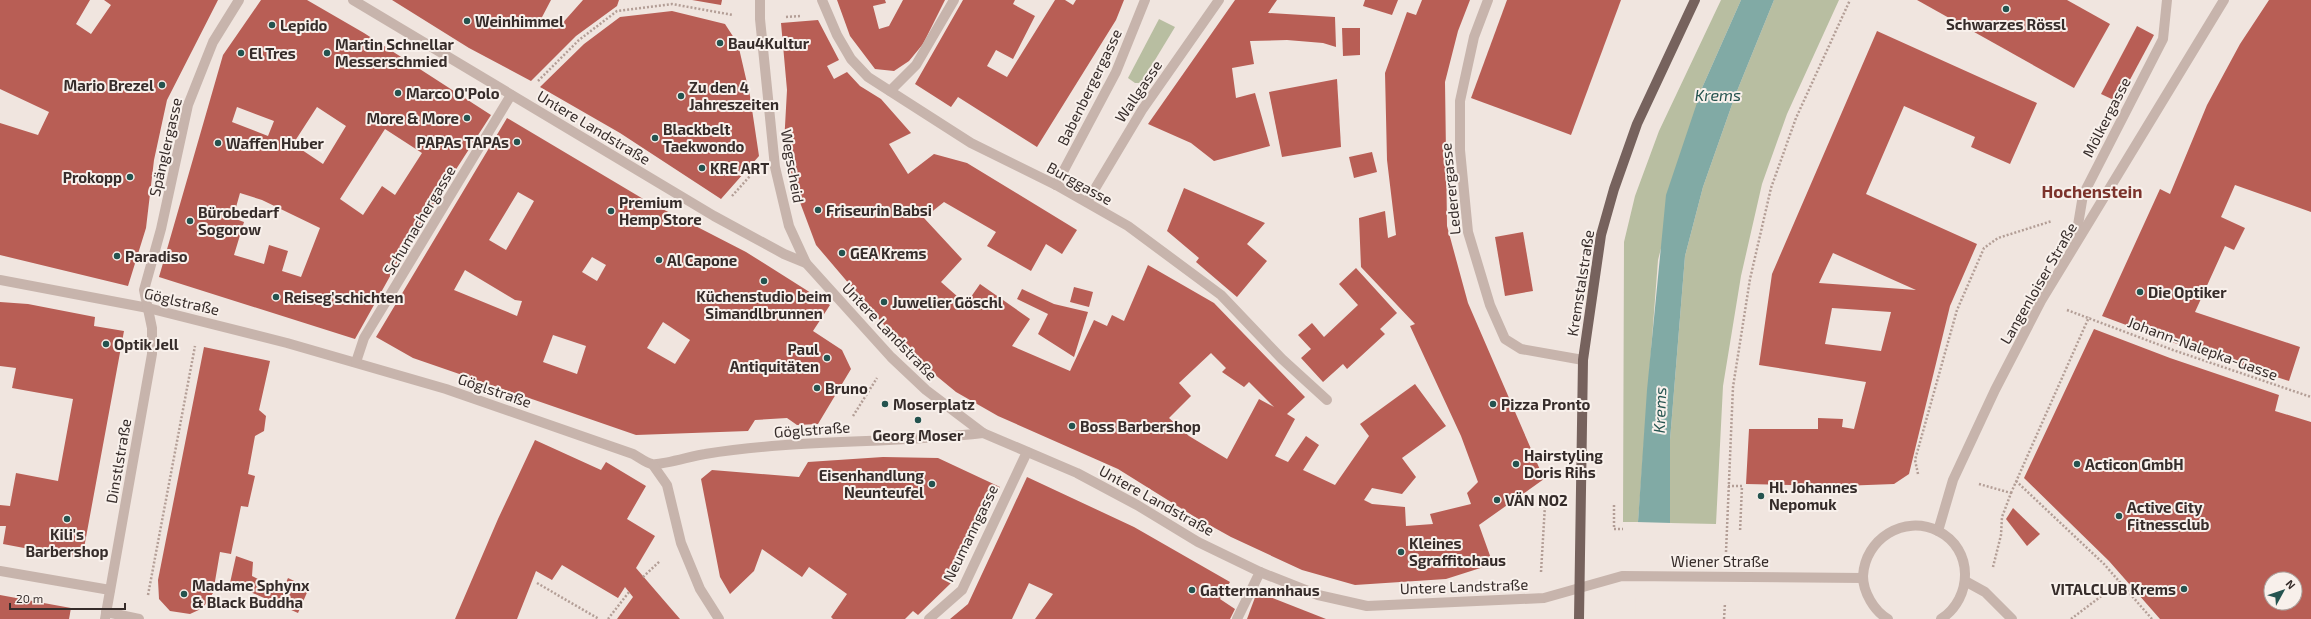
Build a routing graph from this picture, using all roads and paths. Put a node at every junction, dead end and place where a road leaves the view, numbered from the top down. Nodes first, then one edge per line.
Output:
1 (239, 0) edge
2 (353, 0) edge
3 (760, 0) edge
4 (822, 0) edge
5 (954, 0) edge
6 (1145, 0) edge
7 (1219, 0) edge
8 (1488, 0) edge
9 (1695, 0) edge
10 (1850, 0) edge
11 (2167, 0) edge
12 (2224, 0) edge
13 (733, 15) dead end
14 (545, 73) dead end
15 (890, 91) junction
16 (511, 95) junction
17 (745, 182) dead end
18 (1056, 185) junction
19 (2083, 195) junction
20 (730, 198) dead end
21 (1086, 202) junction
22 (2074, 249) junction
23 (806, 263) junction
24 (0, 280) edge
25 (148, 308) junction
26 (196, 338) dead end
27 (891, 357) junction
28 (1584, 360) junction
29 (356, 362) junction
30 (2311, 396) edge
31 (1328, 400) dead end
32 (850, 420) dead end
33 (983, 433) junction
34 (1027, 452) junction
35 (653, 465) junction
36 (1918, 474) dead end
37 (2016, 481) junction
38 (1978, 484) dead end
39 (1728, 486) junction
40 (2011, 493) junction
41 (1545, 505) dead end
42 (1614, 505) dead end
43 (1623, 529) dead end
44 (1938, 531) junction
45 (1740, 532) dead end
46 (666, 556) dead end
47 (1726, 556) dead end
48 (0, 571) edge
49 (1992, 571) dead end
50 (1260, 572) junction
51 (1541, 572) dead end
52 (643, 576) dead end
53 (1863, 578) junction
54 (1965, 581) junction
55 (2120, 582) junction
56 (537, 583) dead end
57 (1579, 588) junction
58 (110, 590) junction
59 (629, 592) dead end
60 (1725, 596) dead end
61 (146, 603) dead end
62 (106, 615) edge
63 (139, 619) edge
64 (599, 619) edge
65 (608, 619) edge
66 (719, 619) edge
67 (929, 619) edge
68 (1237, 619) edge
69 (1579, 619) edge
70 (1724, 619) edge
71 (1888, 619) edge
72 (1941, 619) edge
73 (2012, 619) edge
74 (2071, 619) edge
75 (2152, 619) edge

1 - 25 street, Spänglergasse
2 - 16 street, Untere Landstraße
3 - 23 street, Wegscheid
4 - 15 street, Burggasse
5 - 15 street
6 - 18 street, Babenbergergasse
7 - 21 street, Wallgasse
8 - 28 street, Lederergasse
9 - 28 main road, Kremstalstraße
10 - 39 path
11 - 19 street, Mölkergasse
12 - 22 street, Langenloiser Straße
13 - 14 path
15 - 18 street, Burggasse
16 - 23 street, Untere Landstraße
16 - 29 street, Schumachergasse
17 - 20 path
18 - 21 street, Burggasse
19 - 22 street, Mölkergasse
19 - 36 path
21 - 31 street, Burggasse
22 - 44 street, Langenloiser Straße
23 - 27 street, Untere Landstraße
24 - 25 street, Göglstraße
25 - 29 street, Göglstraße
25 - 58 street, Dinstlstraße
26 - 61 path
27 - 32 path
27 - 33 street, Untere Landstraße
28 - 57 main road, Kremstalstraße
29 - 35 street, Göglstraße
30 - 37 path, Johann-Nalepka-Gasse
33 - 34 street, Untere Landstraße
33 - 35 street, Göglstraße
34 - 50 street, Untere Landstraße
34 - 67 street, Neumanngasse
35 - 66 street
37 - 40 path
37 - 55 path
38 - 40 path
39 - 45 path
39 - 47 path
40 - 49 path
41 - 51 path
42 - 43 path
44 - 53 street
44 - 54 street
46 - 52 path
48 - 58 street
50 - 57 street, Untere Landstraße
50 - 68 street
53 - 57 street, Wiener Straße
53 - 71 street
54 - 72 street
54 - 73 street
55 - 74 path
55 - 75 path
56 - 64 path
57 - 69 main road, Kremstalstraße
58 - 62 street, Dinstlstraße
59 - 65 path
60 - 70 path
62 - 63 street

